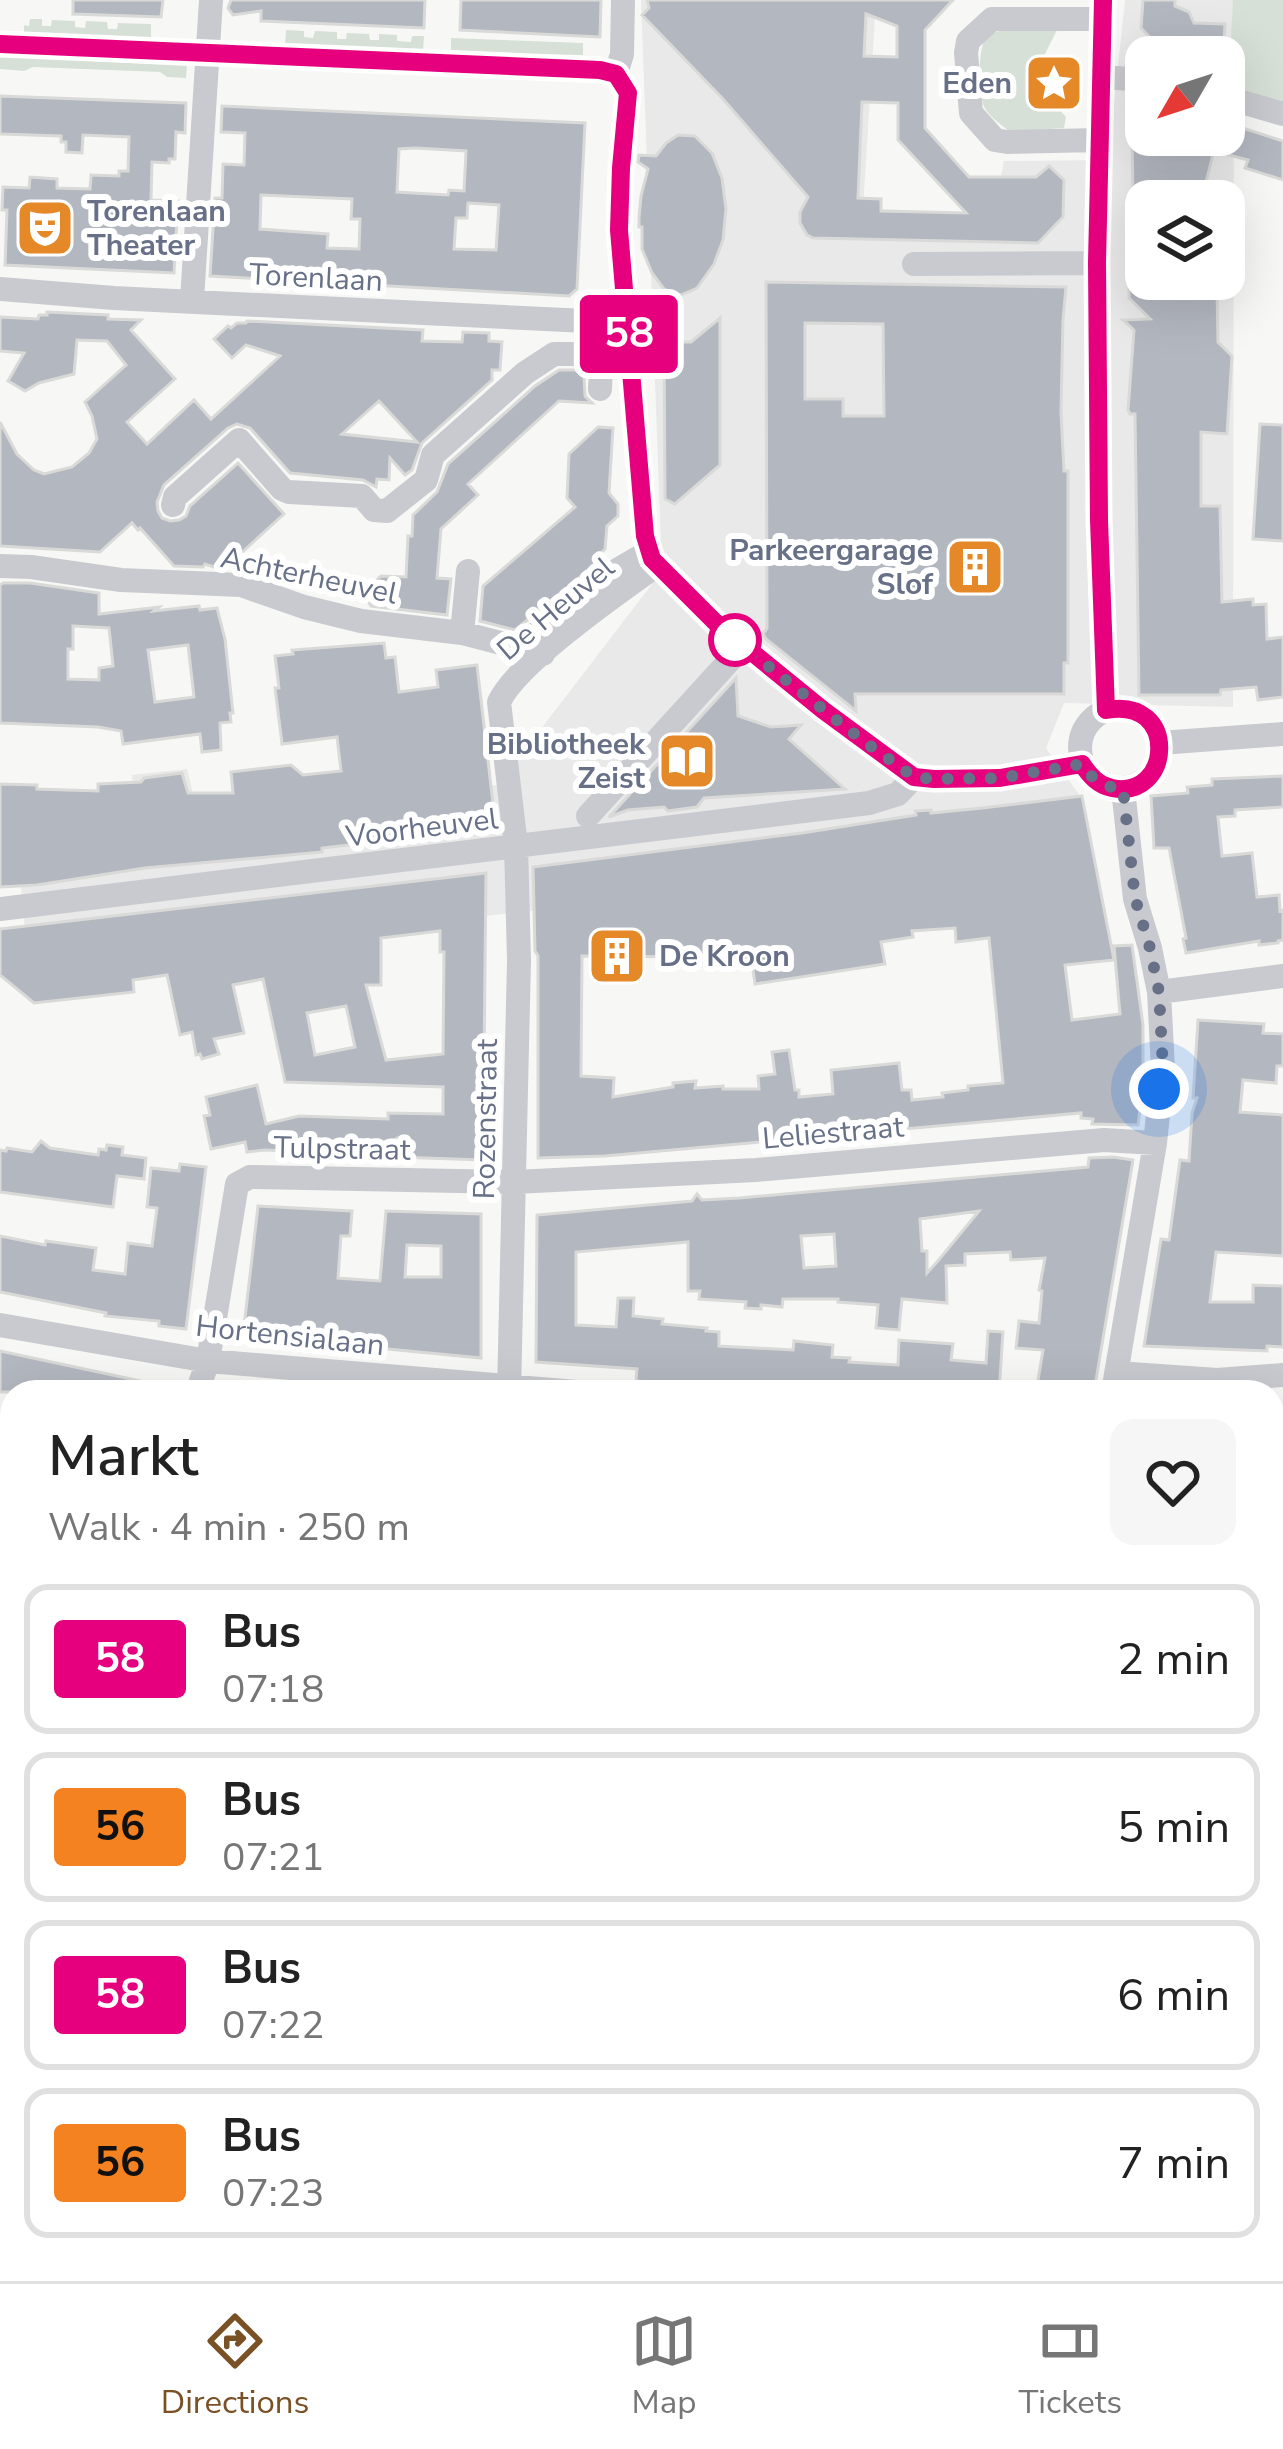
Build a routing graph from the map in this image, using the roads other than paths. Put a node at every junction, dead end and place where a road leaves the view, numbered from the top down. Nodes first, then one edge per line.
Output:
1 (211, 0) edge
2 (623, 0) edge
3 (1103, 9) edge
4 (0, 44) edge
5 (207, 54) junction
6 (616, 74) junction
7 (1101, 77) junction
8 (1125, 79) edge
9 (1245, 103) edge
10 (1283, 114) edge
11 (1100, 140) junction
12 (1097, 262) junction
13 (914, 263) dead end
14 (0, 289) edge
15 (192, 300) junction
16 (628, 323) junction
17 (600, 389) dead end
18 (173, 505) dead end
19 (653, 558) junction
20 (0, 566) edge
21 (468, 571) dead end
22 (462, 633) junction
23 (530, 651) junction
24 (731, 659) dead end
25 (1106, 710) junction
26 (1283, 734) edge
27 (1160, 743) junction
28 (1082, 764) junction
29 (914, 777) junction
30 (1123, 789) junction
31 (588, 816) dead end
32 (517, 846) junction
33 (12, 908) edge
34 (1279, 979) edge
35 (1159, 992) junction
36 (1155, 1143) junction
37 (515, 1182) junction
38 (0, 1325) edge
39 (208, 1360) junction
40 (1283, 1376) edge
41 (201, 1380) edge
42 (416, 1380) edge
43 (509, 1380) edge
44 (1115, 1380) edge
45 (1217, 1380) edge

1 - 5 street
2 - 6 street
3 - 7 street
3 - 11 street
4 - 5 street
5 - 6 street
5 - 15 street
6 - 16 street
7 - 8 street
7 - 11 street
9 - 10 street
11 - 12 street
12 - 13 street
12 - 25 street
14 - 15 street, Torenlaan
15 - 16 street, Torenlaan
16 - 19 street
17 - 18 street
19 - 23 street, De Heuvel
19 - 29 street
20 - 22 street, Achterheuvel
21 - 22 street
22 - 23 street, Achterheuvel
23 - 32 street, De Heuvel
24 - 31 street
25 - 27 street
25 - 28 street
26 - 27 street
27 - 30 street
28 - 29 street, Voorheuvel
28 - 30 street
29 - 32 street, Voorheuvel
30 - 35 street
32 - 33 street, Voorheuvel
32 - 37 street, Rozenstraat
34 - 35 street
35 - 36 street
36 - 37 street, Leliestraat
36 - 44 street
37 - 39 street, Tulpstraat
37 - 43 street, Rozenstraat
38 - 39 street, Hortensialaan
39 - 41 street, Tulpstraat
39 - 42 street, Hortensialaan
40 - 45 street

